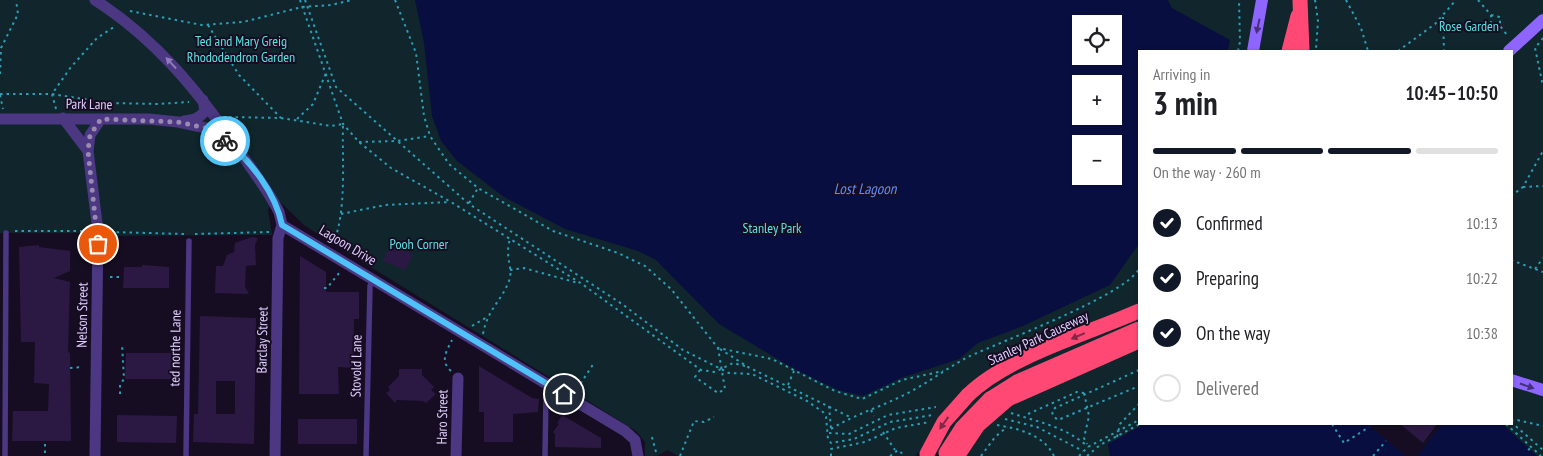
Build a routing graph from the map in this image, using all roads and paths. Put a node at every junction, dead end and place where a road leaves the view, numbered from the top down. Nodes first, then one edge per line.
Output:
1 (16, 0) edge
2 (95, 0) edge
3 (300, 0) edge
4 (305, 0) edge
5 (352, 0) edge
6 (395, 0) edge
7 (1239, 0) edge
8 (1262, 0) edge
9 (1315, 0) edge
10 (1346, 0) edge
11 (1456, 0) edge
12 (1478, 0) edge
13 (307, 6) junction
14 (1300, 6) edge
15 (302, 7) junction
16 (128, 11) dead end
17 (1444, 16) junction
18 (1491, 16) junction
19 (1543, 20) edge
20 (117, 23) dead end
21 (208, 25) junction
22 (1500, 26) junction
23 (1510, 38) dead end
24 (1543, 38) edge
25 (1535, 48) junction
26 (1238, 50) edge
27 (1253, 50) edge
28 (1289, 50) edge
29 (1302, 50) edge
30 (1316, 50) edge
31 (1368, 50) edge
32 (1399, 50) edge
33 (1444, 50) edge
34 (1510, 50) edge
35 (1527, 50) dead end
36 (326, 72) junction
37 (0, 74) edge
38 (1543, 86) edge
39 (0, 94) edge
40 (52, 94) junction
41 (200, 100) junction
42 (60, 115) junction
43 (224, 117) dead end
44 (281, 118) junction
45 (2, 119) edge
46 (101, 119) junction
47 (297, 119) junction
48 (178, 122) junction
49 (343, 124) junction
50 (430, 136) junction
51 (397, 140) junction
52 (359, 142) junction
53 (88, 151) junction
54 (1543, 151) edge
55 (240, 152) junction
56 (1543, 186) edge
57 (1523, 187) junction
58 (478, 188) junction
59 (1513, 194) edge
60 (451, 202) junction
61 (469, 204) junction
62 (341, 214) junction
63 (282, 225) junction
64 (90, 231) dead end
65 (6, 232) joint
66 (510, 239) junction
67 (188, 241) dead end
68 (333, 244) dead end
69 (1543, 258) edge
70 (1513, 261) edge
71 (1535, 269) junction
72 (341, 270) dead end
73 (510, 270) junction
74 (1138, 271) edge
75 (1543, 272) edge
76 (110, 277) dead end
77 (123, 277) dead end
78 (373, 278) junction
79 (582, 284) junction
80 (324, 288) dead end
81 (1138, 306) edge
82 (1138, 311) edge
83 (486, 317) junction
84 (1123, 317) junction
85 (470, 328) dead end
86 (1138, 329) edge
87 (483, 335) dead end
88 (454, 336) dead end
89 (1138, 342) edge
90 (122, 344) dead end
91 (718, 348) junction
92 (594, 363) dead end
93 (445, 366) dead end
94 (745, 366) junction
95 (70, 368) dead end
96 (83, 368) dead end
97 (720, 369) junction
98 (701, 370) junction
99 (1138, 370) edge
100 (794, 371) junction
101 (943, 371) junction
102 (458, 378) dead end
103 (1513, 381) edge
104 (549, 385) junction
105 (788, 385) junction
106 (1138, 386) edge
107 (1543, 390) edge
108 (576, 391) dead end
109 (1084, 393) junction
110 (120, 394) dead end
111 (1138, 405) edge
112 (829, 406) junction
113 (1009, 406) junction
114 (936, 407) dead end
115 (1088, 408) junction
116 (870, 410) junction
117 (1028, 414) dead end
118 (933, 415) dead end
119 (874, 416) dead end
120 (714, 417) dead end
121 (850, 418) junction
122 (1138, 420) edge
123 (1015, 421) dead end
124 (1513, 421) edge
125 (932, 422) dead end
126 (990, 423) dead end
127 (1513, 423) edge
128 (1138, 425) edge
129 (1333, 425) edge
130 (1508, 425) edge
131 (1543, 426) edge
132 (1007, 427) junction
133 (1369, 427) dead end
134 (1119, 430) junction
135 (883, 432) junction
136 (827, 433) junction
137 (652, 437) dead end
138 (1117, 437) junction
139 (45, 441) dead end
140 (1386, 441) dead end
141 (1088, 447) junction
142 (1532, 447) junction
143 (895, 450) junction
144 (1528, 450) dead end
145 (1543, 450) edge
146 (1083, 451) junction
147 (45, 452) dead end
148 (656, 452) dead end
149 (1091, 453) junction
150 (927, 455) edge
151 (952, 455) edge
152 (5, 456) edge
153 (95, 456) edge
154 (186, 456) edge
155 (276, 456) edge
156 (366, 456) edge
157 (456, 456) edge
158 (545, 456) edge
159 (638, 456) edge
160 (680, 456) edge
161 (830, 456) edge
162 (890, 456) edge
163 (905, 456) edge
164 (981, 456) edge
165 (1054, 456) edge
166 (1079, 456) edge
167 (1087, 456) edge
168 (1373, 456) edge
169 (1541, 456) edge

1 - 37 path
41 -> 2 street
3 - 15 path
4 - 13 path
5 - 13 path
6 - 50 path
7 - 26 path
8 -> 27 street
9 - 30 path
10 - 31 path
11 - 17 path
12 - 18 path
13 - 15 path
13 - 51 path
14 - 28 highway
14 - 29 highway
15 - 21 path
15 - 36 path
16 - 21 path
17 - 32 path
17 - 33 path
18 - 22 path
18 - 22 path
19 - 34 street
20 - 40 path
21 - 44 path
22 - 23 path
24 - 25 path
25 - 35 path
25 - 38 path
36 - 47 path
36 - 49 path
39 - 40 path
39 - 45 path
40 - 41 path
40 - 42 path
41 - 48 street, Park Lane
41 - 55 street
42 - 45 street, Park Lane
42 - 46 street, Park Lane
42 - 53 street
43 - 44 path
44 - 47 path
46 - 48 street, Park Lane
46 - 53 street, Nelson Street
47 - 49 path
48 - 55 street, Park Lane
49 - 52 path
49 - 62 path
50 - 51 path
50 - 58 path
51 - 52 path
51 - 61 path
52 - 60 path
53 - 153 street, Nelson Street
54 - 57 path
55 - 63 street
56 - 57 path
57 - 59 path
58 - 61 path
58 - 91 path
60 - 62 path
60 - 66 path
61 - 97 path
62 - 68 path
63 - 78 street, Lagoon Drive
63 - 155 street, Barclay Street
64 - 65 path
65 - 152 lane
66 - 73 path
66 - 79 path
67 - 154 lane, ted northe Lane
69 - 71 path
70 - 71 path
71 - 75 path
72 - 80 path
73 - 79 path
73 - 83 path
74 - 101 path
76 - 77 path
78 - 104 street, Lagoon Drive
78 - 156 lane, Stovold Lane
79 - 98 path
81 - 84 highway
82 - 84 highway, Stanley Park Causeway
83 - 85 path
83 - 87 path
84 -> 150 highway, Stanley Park Causeway, bridge
86 - 151 highway, bridge
88 - 93 path
89 - 113 highway
90 - 110 path
91 - 94 path
91 - 97 path
91 - 100 path
92 - 108 path
94 - 97 path
94 - 105 path
95 - 96 path
97 - 98 path
97 - 98 path
97 - 136 path
99 - 109 path
100 - 101 path
100 - 105 path
101 - 116 path
102 - 157 street, Haro Street
103 -> 107 street
104 - 158 lane
104 - 159 street, Lagoon Drive
105 - 112 path
106 - 115 path
109 - 115 path
109 - 115 path
109 - 117 path
111 - 134 path
112 - 121 path
112 - 121 path
113 - 141 path
113 - 151 highway, bridge
114 - 136 path
115 - 141 path
116 - 119 path
116 - 121 path
118 - 136 path
120 - 160 path
122 - 134 path
123 - 146 path
124 - 131 path
125 - 135 path
126 - 132 path
127 - 145 path
128 - 138 path
129 - 133 path
130 - 142 path
132 - 164 path
132 - 165 path
134 - 138 path
134 - 141 path
135 - 143 path
135 - 161 path
137 - 148 path
138 - 149 path
139 - 147 path
140 - 168 path
141 - 146 path
141 - 149 path
142 - 144 path
142 - 169 path
143 - 162 path
143 - 163 path
146 - 166 path
149 - 167 path

